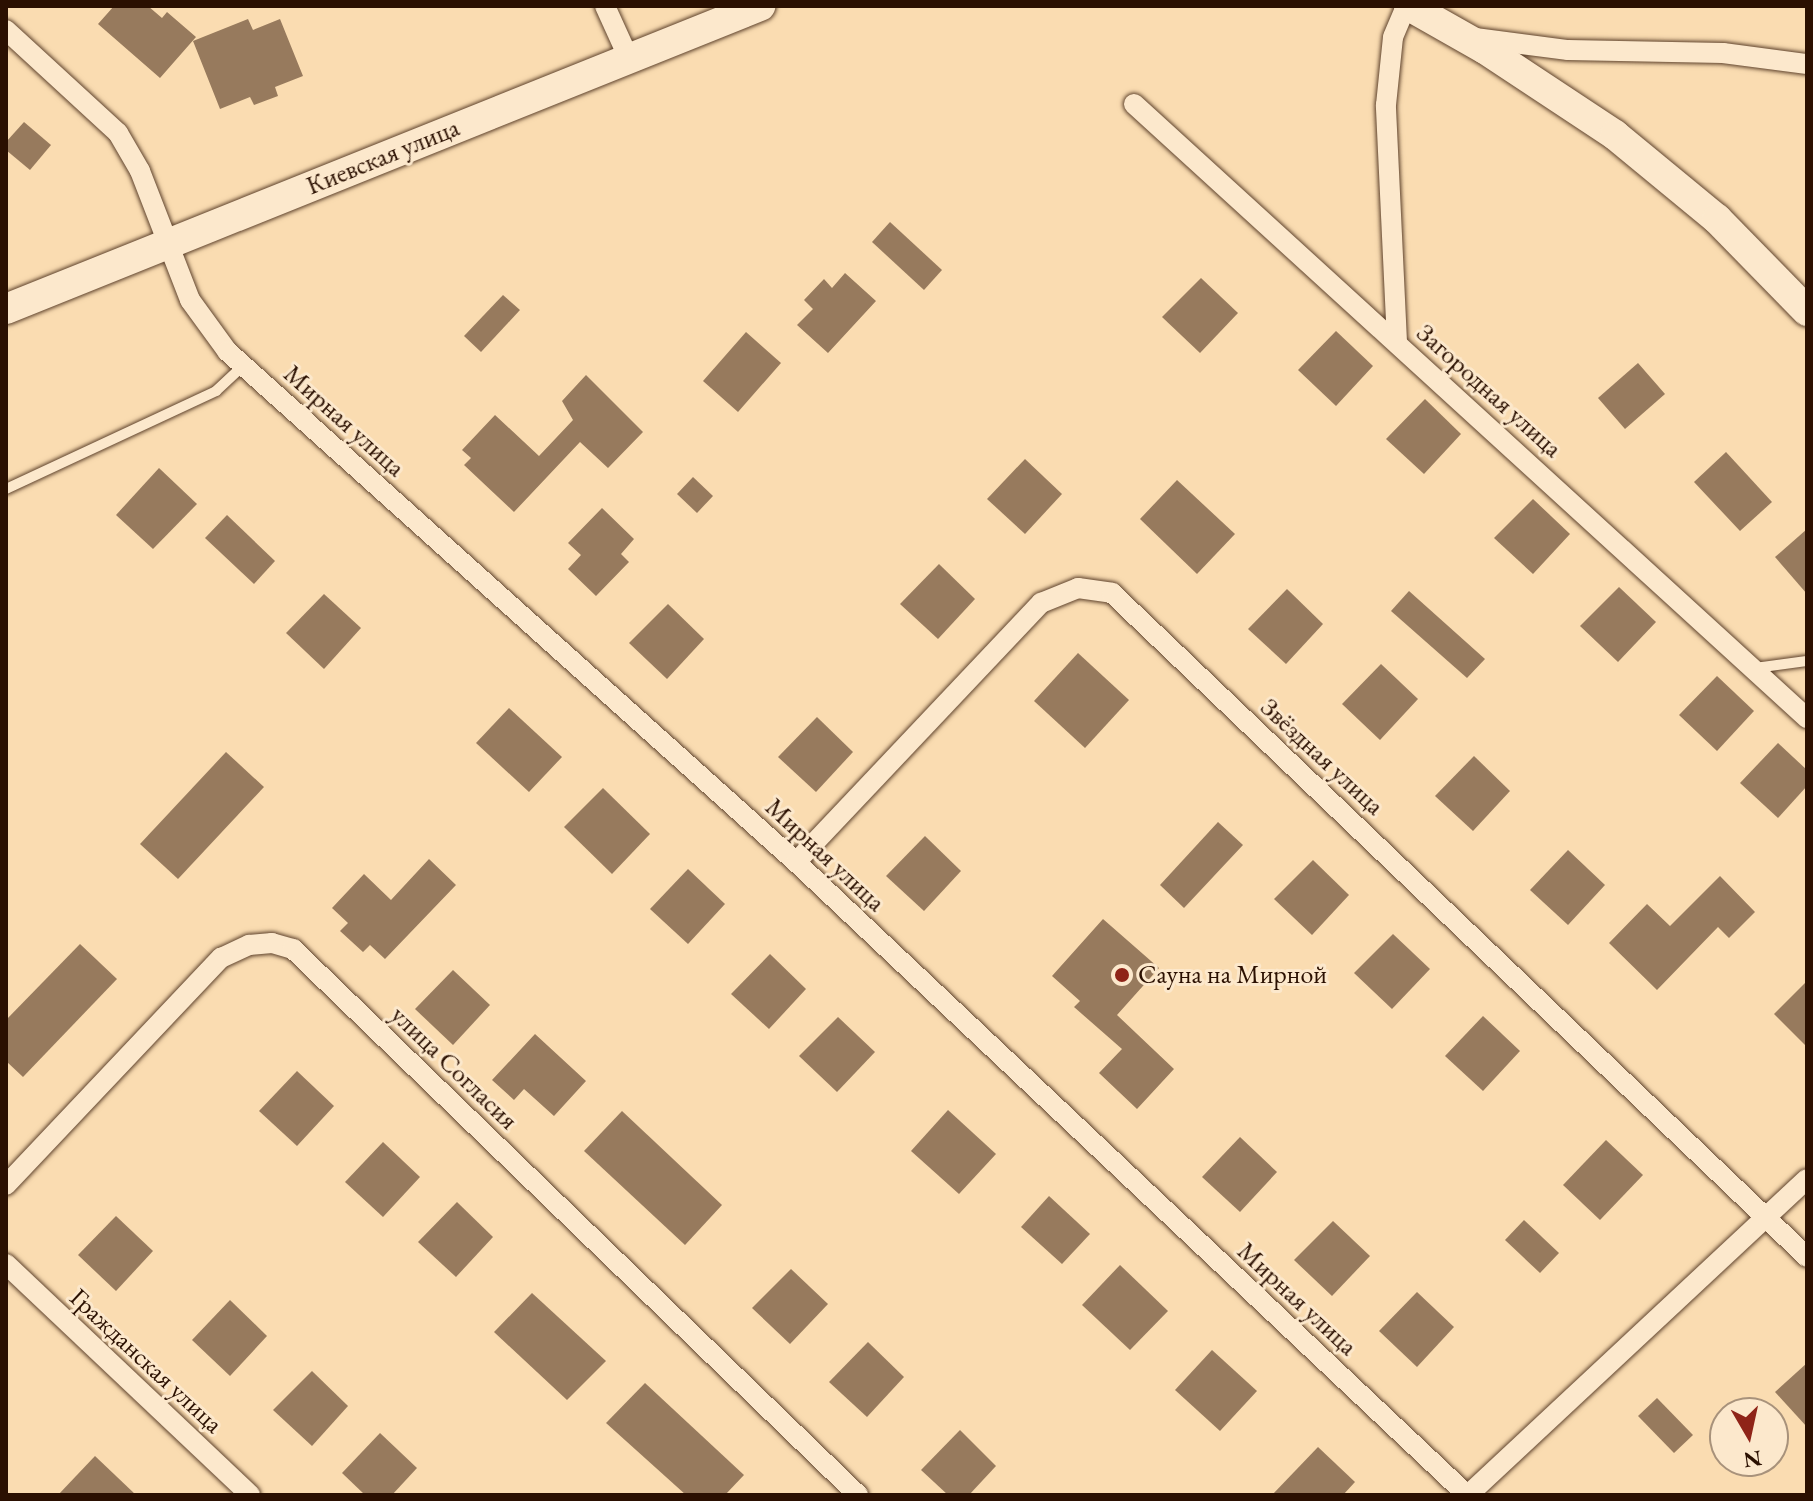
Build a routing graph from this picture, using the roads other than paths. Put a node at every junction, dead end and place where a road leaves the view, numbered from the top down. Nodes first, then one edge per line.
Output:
1 (605, 6) edge
2 (760, 6) edge
3 (1407, 6) edge
4 (6, 30) edge
5 (1463, 37) junction
6 (629, 59) junction
7 (1807, 64) edge
8 (1134, 104) dead end
9 (169, 243) junction
10 (6, 309) edge
11 (1807, 311) edge
12 (1397, 342) junction
13 (243, 366) junction
14 (6, 489) edge
15 (1807, 661) edge
16 (1755, 668) junction
17 (1807, 718) edge
18 (796, 862) junction
19 (1807, 1179) edge
20 (6, 1185) edge
21 (1767, 1215) junction
22 (1807, 1257) edge
23 (6, 1264) edge
24 (250, 1495) edge
25 (858, 1495) edge
26 (1468, 1495) edge

1 - 6 street
2 - 6 main road, Киевская улица
3 - 5 main road
3 - 12 street
4 - 9 street, Мирная улица
5 - 7 street
5 - 11 main road
6 - 9 main road, Киевская улица
8 - 12 street, Загородная улица
9 - 10 main road, Киевская улица
9 - 13 street, Мирная улица
12 - 16 street, Загородная улица
13 - 14 lane
13 - 18 street, Мирная улица
15 - 16 lane
16 - 17 street, Загородная улица
18 - 21 street, Звёздная улица
18 - 26 street, Мирная улица
19 - 21 street
20 - 25 street, улица Согласия
21 - 22 street, Звёздная улица
21 - 26 street
23 - 24 street, Гражданская улица

